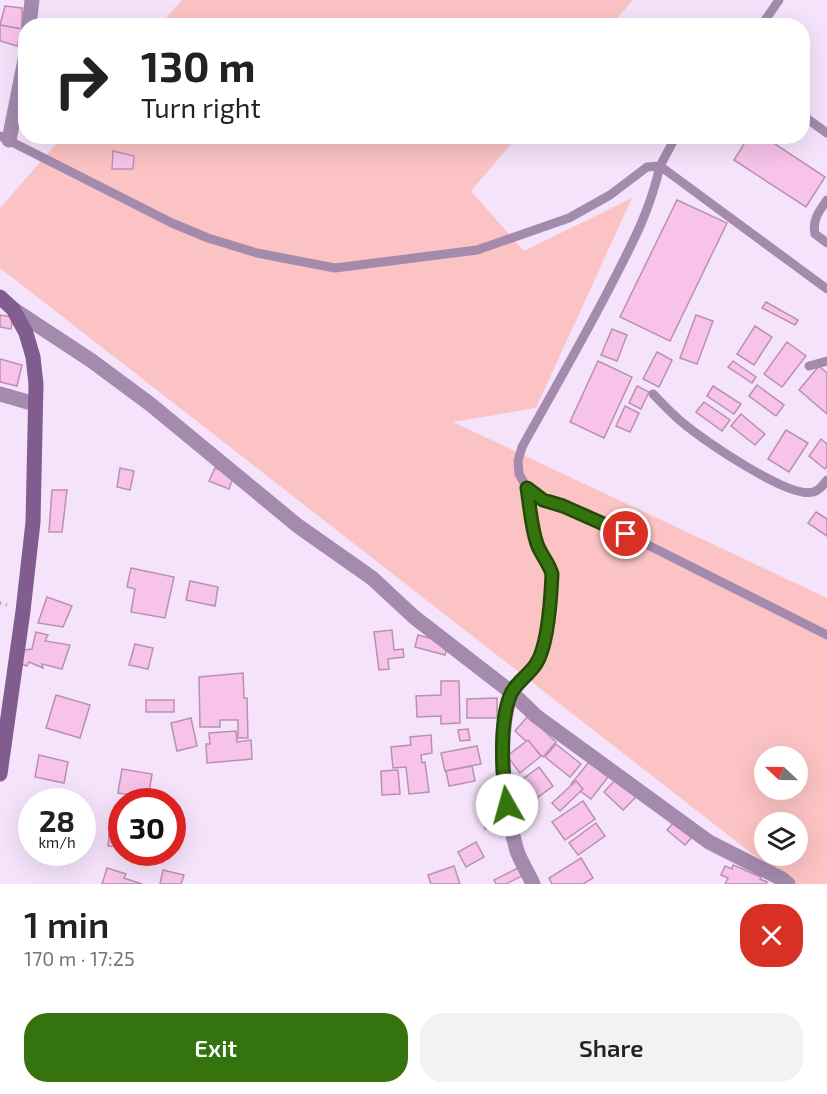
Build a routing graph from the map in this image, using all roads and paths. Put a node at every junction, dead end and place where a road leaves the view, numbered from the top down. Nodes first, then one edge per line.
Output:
1 (32, 0) edge
2 (779, 0) edge
3 (30, 18) edge
4 (767, 18) edge
5 (18, 85) edge
6 (810, 121) edge
7 (827, 133) edge
8 (4, 138) edge
9 (672, 144) edge
10 (660, 166) junction
11 (827, 200) edge
12 (827, 243) edge
13 (827, 289) edge
14 (0, 297) edge
15 (13, 309) junction
16 (827, 362) edge
17 (809, 366) dead end
18 (0, 394) edge
19 (653, 394) dead end
20 (35, 404) junction
21 (827, 480) edge
22 (527, 488) junction
23 (827, 635) edge
24 (511, 692) junction
25 (0, 774) edge
26 (533, 884) edge
27 (788, 884) edge

1 - 3 street
2 - 4 lane
5 - 8 street
6 - 7 lane
8 - 10 lane
9 - 10 lane
10 - 13 lane
10 - 22 lane
11 - 12 lane
14 - 15 street
15 - 20 street
15 - 24 street
16 - 17 lane
18 - 20 street
19 - 21 lane
20 - 25 street
22 - 23 lane
22 - 24 lane
24 - 26 street
24 - 27 street

